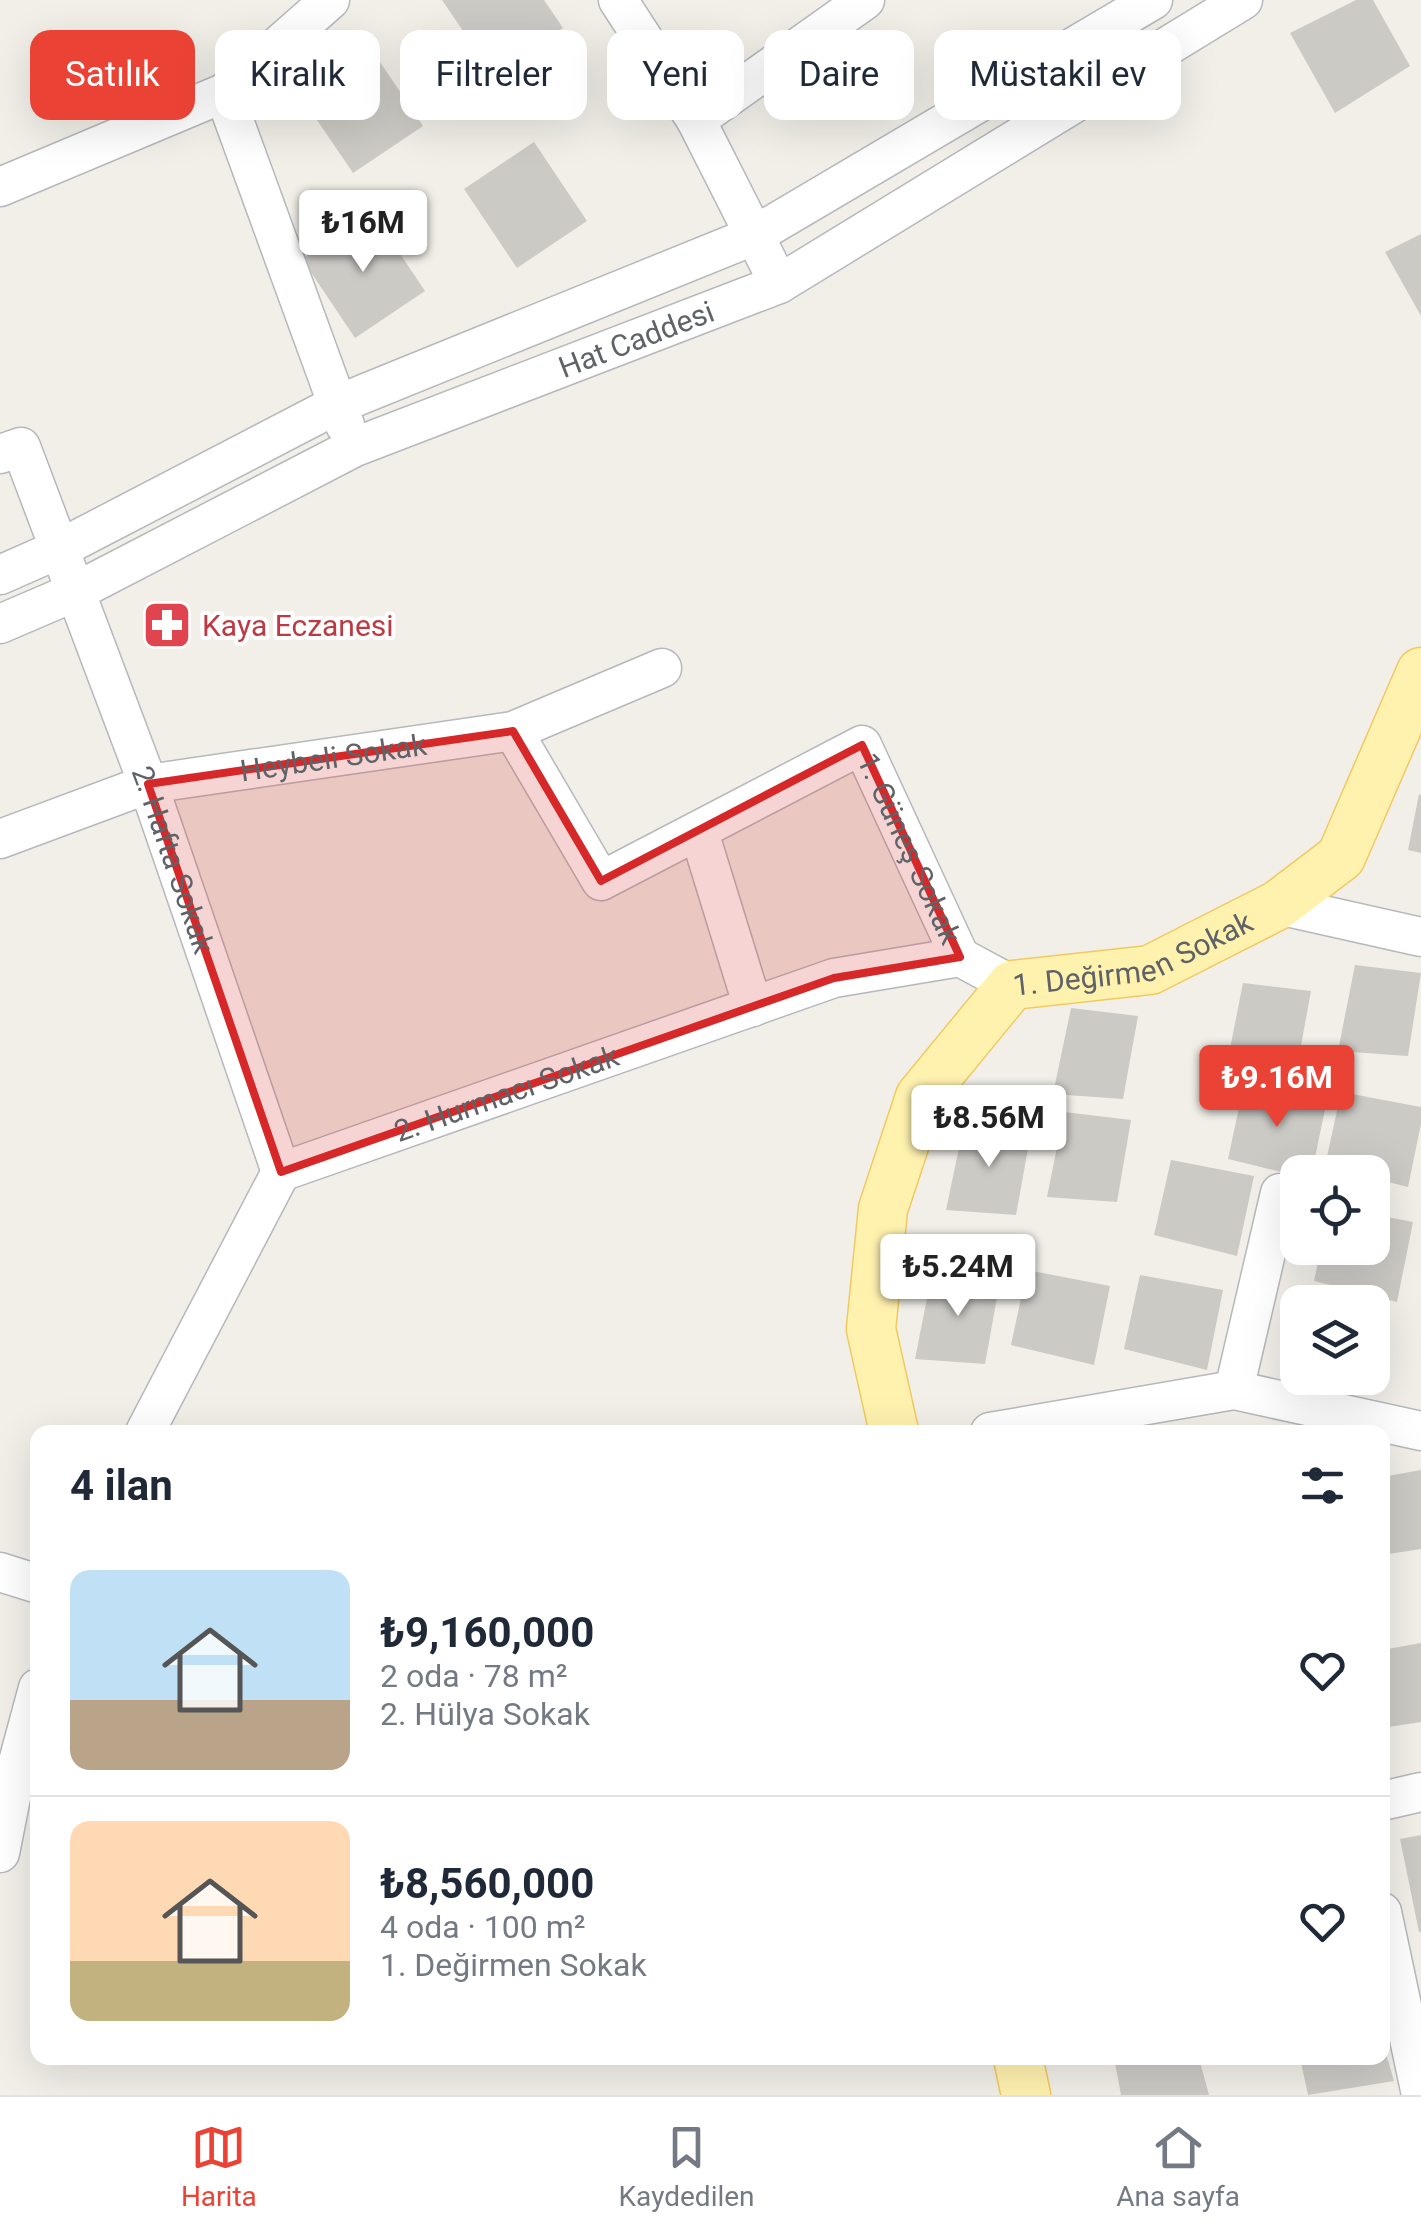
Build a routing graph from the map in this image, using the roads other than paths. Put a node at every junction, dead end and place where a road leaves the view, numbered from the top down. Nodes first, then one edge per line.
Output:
1 (330, 0) edge
2 (618, 0) edge
3 (865, 0) edge
4 (1153, 0) edge
5 (1243, 0) edge
6 (296, 30) edge
7 (638, 30) edge
8 (744, 86) edge
9 (215, 98) edge
10 (233, 120) edge
11 (696, 120) edge
12 (0, 187) edge
13 (753, 236) junction
14 (779, 284) junction
15 (336, 405) junction
16 (355, 446) junction
17 (0, 454) edge
18 (59, 549) junction
19 (0, 575) edge
20 (77, 591) junction
21 (0, 624) edge
22 (662, 668) dead end
23 (1421, 672) edge
24 (513, 731) junction
25 (148, 784) junction
26 (699, 832) junction
27 (0, 839) edge
28 (1278, 905) junction
29 (1421, 937) edge
30 (960, 957) junction
31 (1012, 985) junction
32 (753, 1007) junction
33 (281, 1172) junction
34 (1280, 1193) dead end
35 (1234, 1390) junction
36 (150, 1425) edge
37 (893, 1425) edge
38 (1031, 1425) edge
39 (1421, 1430) edge
40 (0, 1572) edge
41 (30, 1581) edge
42 (30, 1718) edge
43 (1421, 1792) edge
44 (1390, 1799) edge
45 (0, 1853) edge
46 (1390, 1949) edge
47 (1020, 2065) edge
48 (1420, 2090) edge
49 (1026, 2095) edge

1 - 6 street
2 - 7 street
3 - 8 street
4 - 13 street, Hat Caddesi
5 - 14 street, Hat Caddesi
9 - 12 street
10 - 15 street
11 - 13 street
13 - 14 street
13 - 15 street, Hat Caddesi
14 - 16 street, Hat Caddesi
15 - 16 street
15 - 18 street, Hat Caddesi
16 - 20 street, Hat Caddesi
17 - 18 street, 2. Hafta Sokak
18 - 19 street, Hat Caddesi
18 - 20 street, 2. Hafta Sokak
20 - 21 street, Hat Caddesi
20 - 25 street, 2. Hafta Sokak
22 - 24 street, Heybeli Sokak
23 - 28 main road, 1. Değirmen Sokak
24 - 25 street, Heybeli Sokak
24 - 26 street, 1. Güneş Sokak
25 - 27 street, Heybeli Sokak
25 - 33 street, 2. Hafta Sokak
26 - 30 street, 1. Güneş Sokak
26 - 32 street
28 - 29 street
28 - 31 main road, 1. Değirmen Sokak
30 - 31 street
30 - 32 street, 2. Hurmacı Sokak
31 - 37 main road, 1. Değirmen Sokak
32 - 33 street, 2. Hurmacı Sokak
33 - 36 street
34 - 35 street
35 - 38 street
35 - 39 street
40 - 41 street
42 - 45 street
43 - 44 street
46 - 48 street
47 - 49 main road

